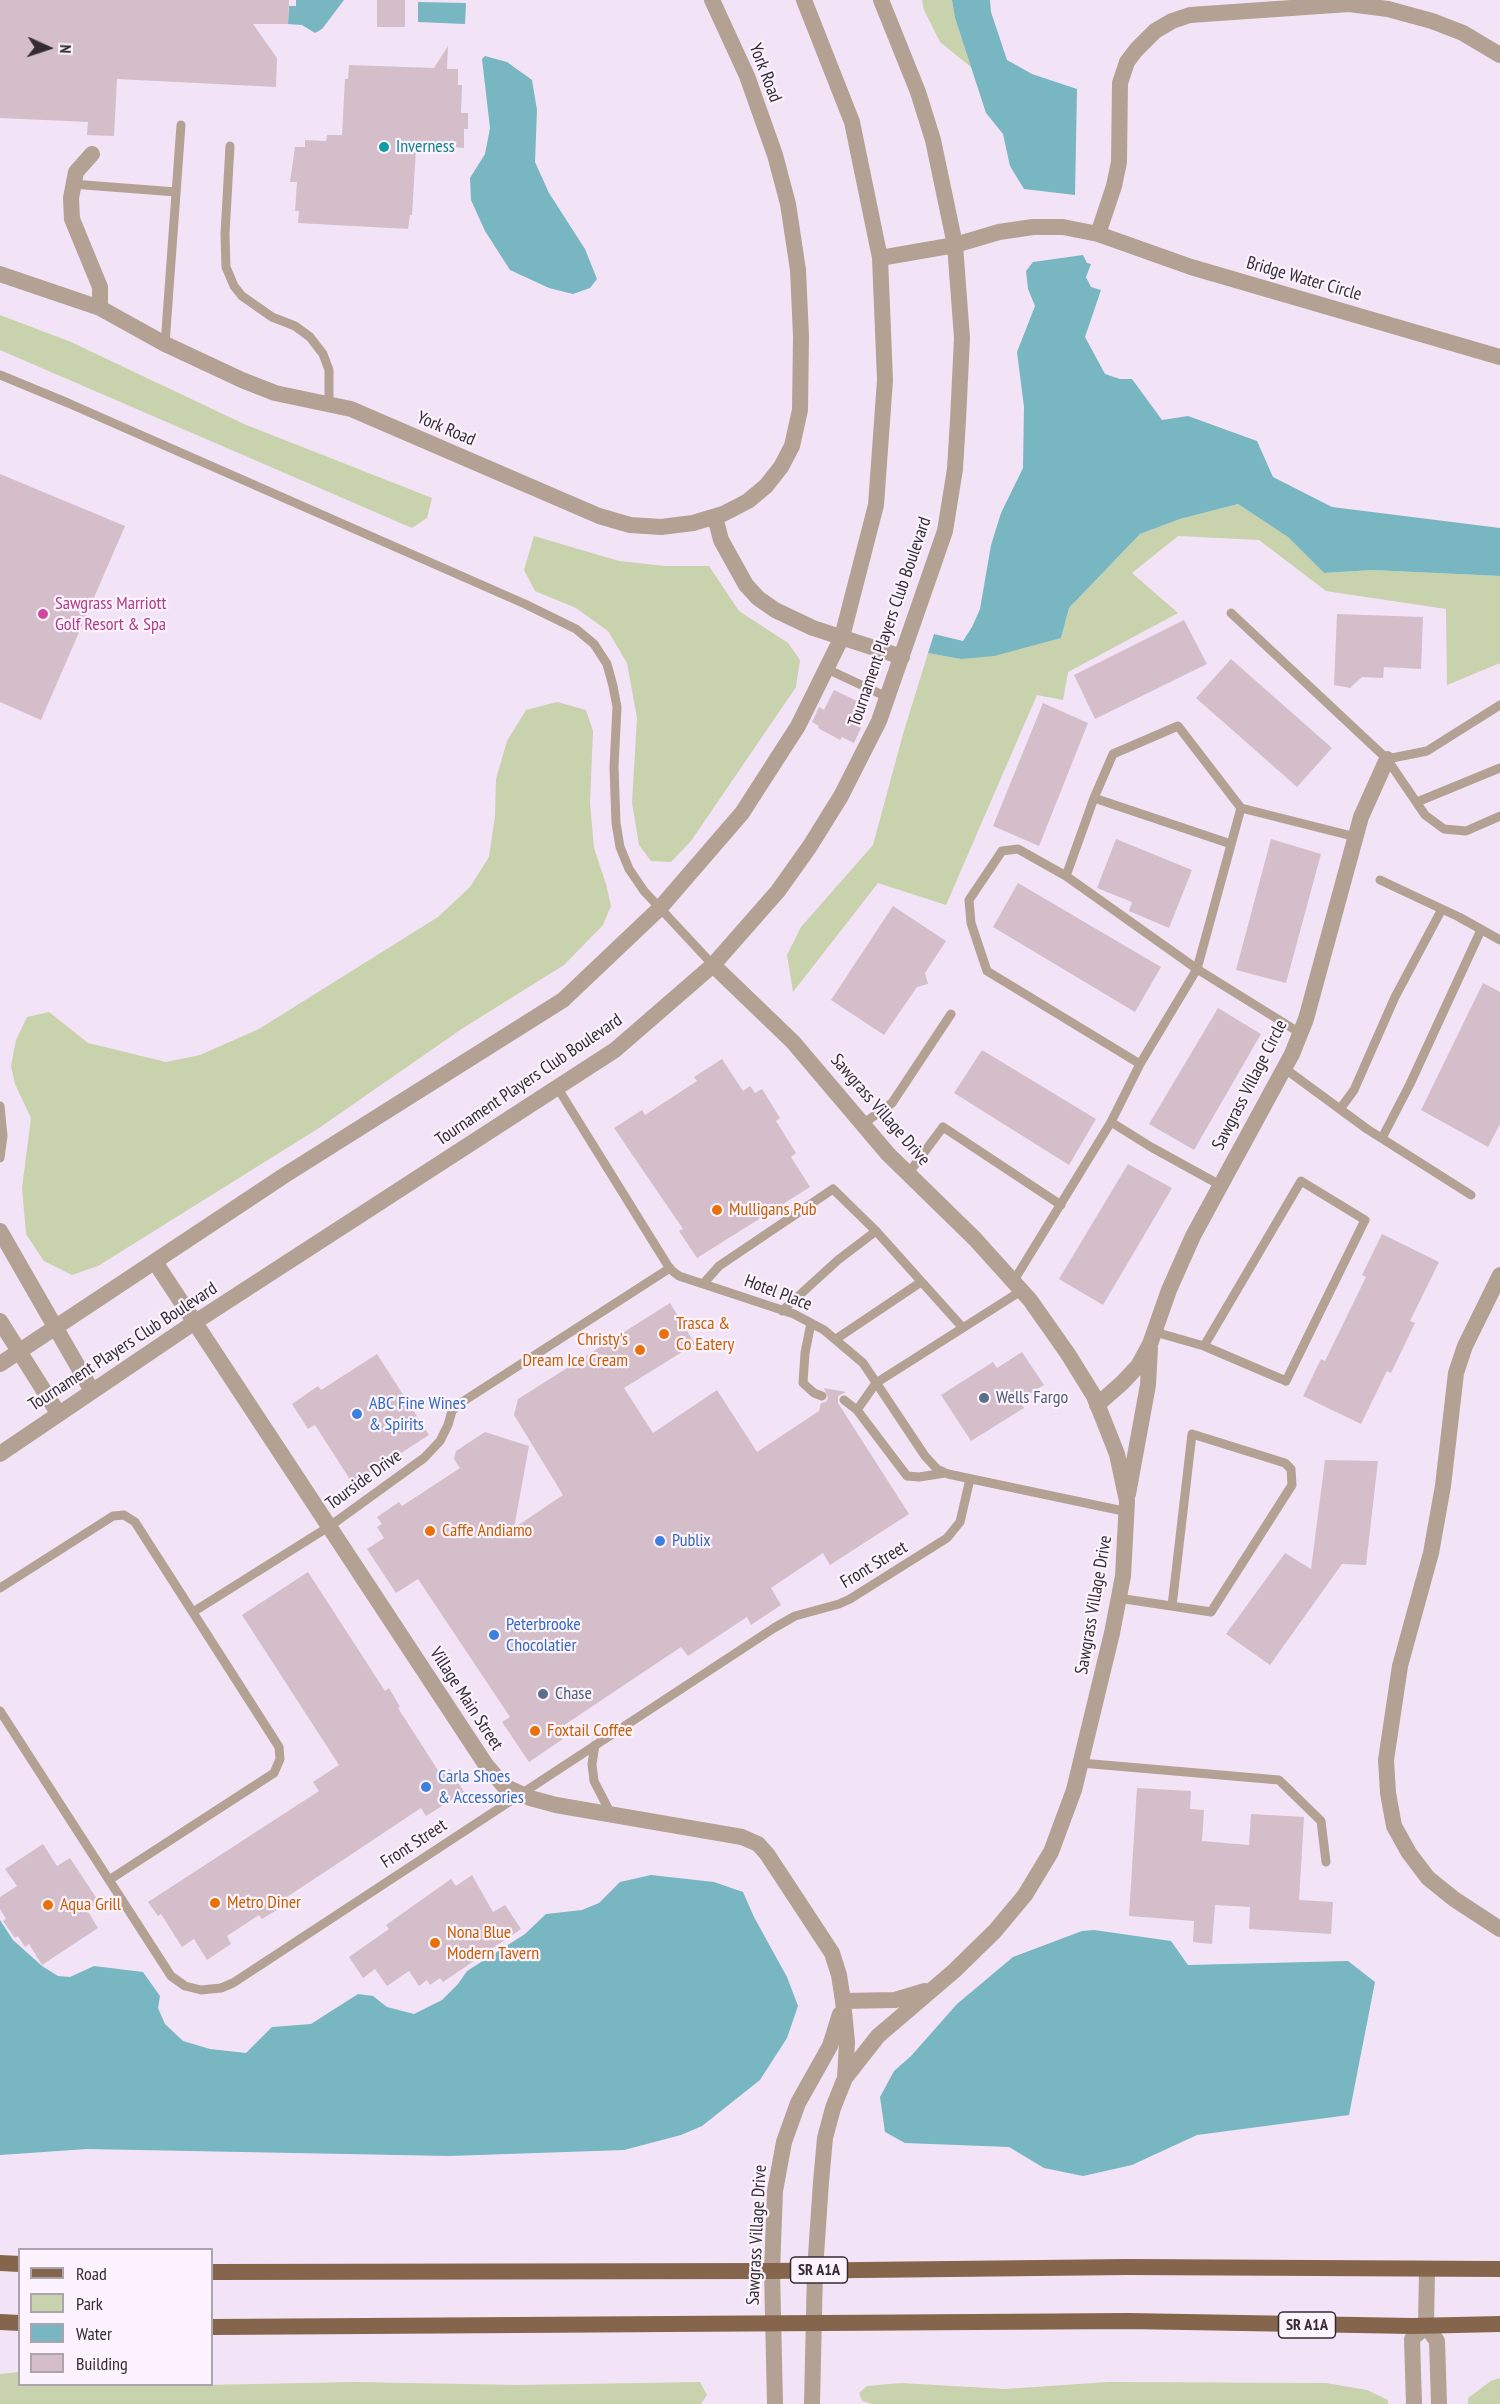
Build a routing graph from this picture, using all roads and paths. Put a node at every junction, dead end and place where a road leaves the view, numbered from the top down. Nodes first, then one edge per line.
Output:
1 (712, 0) edge
2 (804, 0) edge
3 (881, 0) edge
4 (1500, 55) edge
5 (181, 125) dead end
6 (230, 146) dead end
7 (92, 154) dead end
8 (72, 184) junction
9 (176, 192) junction
10 (1098, 234) junction
11 (955, 245) junction
12 (880, 258) junction
13 (0, 274) edge
14 (100, 308) junction
15 (165, 344) junction
16 (1500, 357) edge
17 (0, 375) edge
18 (329, 403) junction
19 (715, 517) junction
20 (1231, 613) dead end
21 (842, 637) junction
22 (902, 657) junction
23 (827, 669) junction
24 (888, 697) junction
25 (1500, 705) edge
26 (1387, 759) junction
27 (1500, 768) edge
28 (1094, 798) junction
29 (1417, 802) junction
30 (1241, 808) junction
31 (1500, 816) edge
32 (1356, 837) junction
33 (1231, 844) junction
34 (1066, 876) junction
35 (1380, 880) dead end
36 (660, 908) junction
37 (1442, 909) junction
38 (1481, 930) junction
39 (1500, 940) edge
40 (713, 965) junction
41 (1197, 969) junction
42 (951, 1014) dead end
43 (1300, 1033) junction
44 (1140, 1064) junction
45 (1284, 1068) junction
46 (557, 1086) junction
47 (0, 1106) edge
48 (1340, 1109) junction
49 (1111, 1122) junction
50 (863, 1124) junction
51 (1382, 1138) junction
52 (0, 1158) edge
53 (908, 1174) junction
54 (1220, 1185) junction
55 (1471, 1195) dead end
56 (1061, 1205) junction
57 (0, 1231) edge
58 (876, 1232) junction
59 (155, 1262) junction
60 (670, 1268) junction
61 (1500, 1275) edge
62 (921, 1282) junction
63 (703, 1284) junction
64 (1017, 1286) junction
65 (782, 1311) junction
66 (0, 1321) edge
67 (196, 1322) junction
68 (811, 1323) junction
69 (55, 1328) junction
70 (963, 1328) junction
71 (1153, 1338) junction
72 (836, 1339) junction
73 (1204, 1346) junction
74 (20, 1352) junction
75 (0, 1364) edge
76 (876, 1383) junction
77 (92, 1391) junction
78 (822, 1396) dead end
79 (844, 1400) dead end
80 (1097, 1405) junction
81 (857, 1410) junction
82 (58, 1413) junction
83 (0, 1454) edge
84 (945, 1473) junction
85 (970, 1479) junction
86 (1127, 1507) junction
87 (330, 1526) junction
88 (0, 1588) edge
89 (1119, 1598) junction
90 (1172, 1606) junction
91 (193, 1612) junction
92 (0, 1711) edge
93 (594, 1745) junction
94 (1081, 1763) junction
95 (520, 1794) junction
96 (611, 1814) junction
97 (1326, 1862) dead end
98 (109, 1880) junction
99 (1500, 1929) edge
100 (932, 1989) junction
101 (843, 2001) junction
102 (845, 2078) junction
103 (0, 2263) edge
104 (18, 2264) edge
105 (1427, 2269) junction
106 (1500, 2269) edge
107 (815, 2270) junction
108 (772, 2271) junction
109 (213, 2272) edge
110 (0, 2322) edge
111 (18, 2323) edge
112 (772, 2323) junction
113 (815, 2323) junction
114 (1500, 2324) edge
115 (1426, 2326) junction
116 (213, 2327) edge
117 (774, 2404) edge
118 (812, 2404) edge
119 (1414, 2404) edge
120 (1439, 2404) edge

1 - 19 street, York Road
2 - 12 street
3 - 11 street, Tournament Players Club Boulevard
4 - 10 street
5 - 9 lane
6 - 18 lane
7 - 8 street
8 - 9 lane
8 - 14 street
9 - 15 lane
10 - 11 street, Bridge Water Circle
10 - 16 street, Bridge Water Circle
11 - 12 street, Bridge Water Circle
11 - 22 street, Tournament Players Club Boulevard
12 - 21 street
13 - 14 street, York Road
14 - 15 street, York Road
15 - 18 street, York Road
17 - 36 lane
18 - 19 street, York Road
19 - 21 street
20 - 26 lane
21 - 22 street
21 - 23 street
22 - 24 street, Tournament Players Club Boulevard
23 - 24 lane
23 - 36 street
24 - 40 street, Tournament Players Club Boulevard
25 - 26 lane
26 - 29 lane
26 - 32 street, Sawgrass Village Circle
27 - 29 lane
28 - 30 lane
28 - 33 lane
28 - 34 lane
29 - 31 lane
30 - 32 lane
30 - 33 lane
32 - 43 street, Sawgrass Village Circle
33 - 41 lane
34 - 41 lane
34 - 44 lane
35 - 37 lane
36 - 40 lane
36 - 59 street
37 - 38 lane
37 - 48 lane
38 - 39 lane
38 - 51 lane
40 - 46 street, Tournament Players Club Boulevard
40 - 50 street, Sawgrass Village Drive
41 - 43 lane
41 - 44 lane
42 - 50 lane
43 - 45 street, Sawgrass Village Circle
44 - 49 lane
45 - 48 lane
45 - 54 street, Sawgrass Village Circle
46 - 60 lane
46 - 67 street, Tournament Players Club Boulevard
47 - 52 lane
48 - 51 lane
49 - 54 lane
49 - 56 lane
50 - 53 street, Sawgrass Village Drive
51 - 55 lane
53 - 56 lane
53 - 64 street, Sawgrass Village Drive
54 - 71 street, Sawgrass Village Circle
56 - 64 lane
57 - 69 street
58 - 62 lane
58 - 63 lane
58 - 65 lane
59 - 67 street, Village Main Street
59 - 69 street
60 - 63 lane, Hotel Place
60 - 87 lane, Tourside Drive
61 - 99 street
62 - 70 lane
62 - 72 lane
63 - 65 lane, Hotel Place
64 - 70 lane
64 - 80 street, Sawgrass Village Drive
65 - 68 lane, Hotel Place
66 - 74 street
67 - 77 street, Tournament Players Club Boulevard
67 - 87 street, Village Main Street
68 - 72 lane, Hotel Place
68 - 78 lane
69 - 74 street
69 - 77 street
70 - 76 lane
71 - 73 lane
71 - 80 street, Sawgrass Village Circle
71 - 86 street
72 - 76 lane, Hotel Place
73 - 73 lane
74 - 75 street
74 - 82 street
76 - 81 lane
76 - 84 lane, Hotel Place
77 - 82 street, Tournament Players Club Boulevard
79 - 81 lane
80 - 86 street, Sawgrass Village Drive
81 - 84 lane
82 - 83 street, Tournament Players Club Boulevard
84 - 85 lane, Hotel Place
85 - 86 lane, Hotel Place
85 - 93 lane, Front Street
86 - 89 street, Sawgrass Village Drive
87 - 91 lane, Tourside Drive
87 - 95 street, Village Main Street
88 - 91 lane
89 - 90 lane
89 - 94 street, Sawgrass Village Drive
90 - 90 lane
91 - 98 lane
92 - 98 lane, Front Street
93 - 95 lane, Front Street
93 - 96 lane
94 - 97 lane
94 - 100 street, Sawgrass Village Drive
95 - 96 street, Village Main Street
95 - 98 lane, Front Street
96 - 101 street, Village Main Street
100 - 101 street, Sawgrass Village Drive
100 - 102 street, Sawgrass Village Drive
101 - 102 street, Village Main Street
101 - 108 street, Sawgrass Village Drive
102 - 107 street, Sawgrass Village Drive
103 - 104 main road
105 - 106 main road, SR A1A
105 - 107 main road, SR A1A
105 - 115 street
107 - 108 main road, SR A1A
107 - 113 street, Sawgrass Village Drive
108 - 109 main road, SR A1A
108 - 112 street, Sawgrass Village Drive
110 - 111 main road
112 - 113 main road, SR A1A
112 - 116 main road, SR A1A
112 - 117 street, Sawgrass Village Drive
113 - 115 main road, SR A1A
113 - 118 street, Sawgrass Village Drive
114 - 115 main road, SR A1A
115 - 119 street
115 - 120 street

